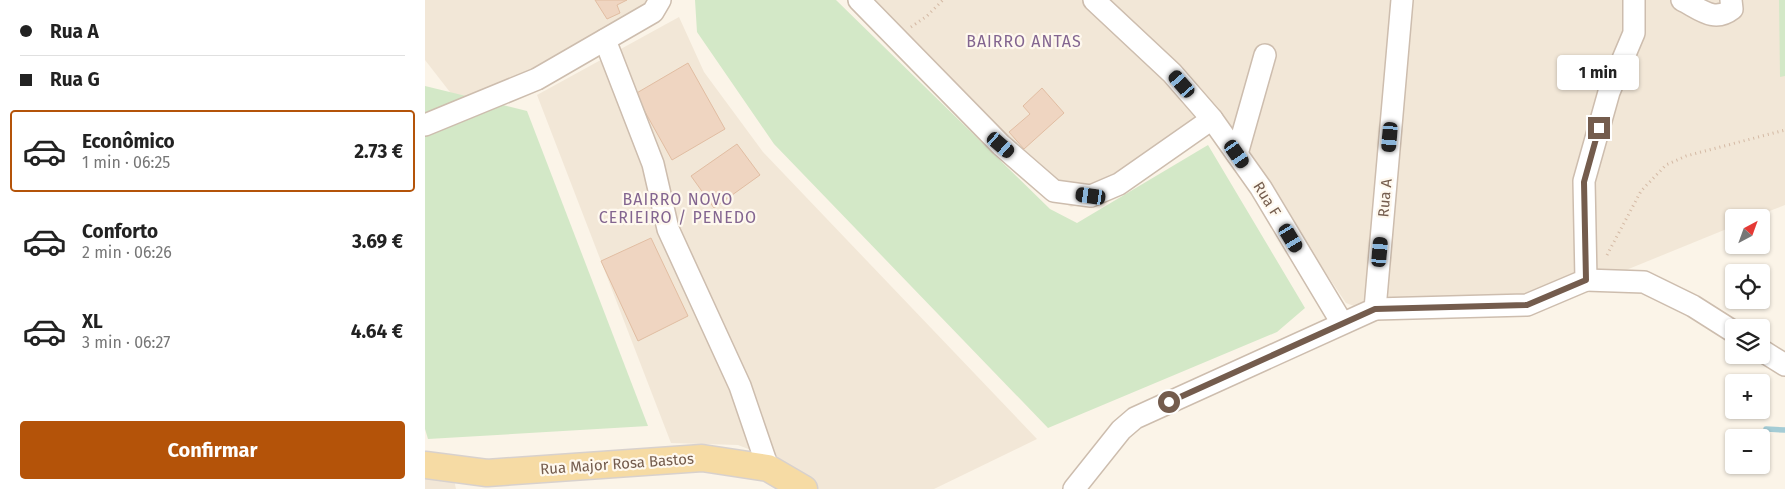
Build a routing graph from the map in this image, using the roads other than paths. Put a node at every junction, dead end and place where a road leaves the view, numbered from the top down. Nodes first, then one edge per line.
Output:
1 (660, 0) edge
2 (859, 0) edge
3 (1094, 0) edge
4 (1634, 0) edge
5 (1682, 0) edge
6 (1731, 0) edge
7 (1397, 1) edge
8 (605, 40) junction
9 (1265, 54) dead end
10 (1212, 120) junction
11 (425, 125) edge
12 (1237, 154) junction
13 (1586, 280) junction
14 (1375, 309) junction
15 (1342, 323) junction
16 (1725, 326) edge
17 (1770, 356) edge
18 (1785, 365) edge
19 (425, 465) edge
20 (768, 468) junction
21 (804, 489) edge
22 (1074, 489) edge

1 - 8 street
2 - 10 street
3 - 10 street, Rua F
4 - 13 street
5 - 6 street
7 - 14 street, Rua A
8 - 11 street
8 - 20 street
9 - 12 street
10 - 12 street, Rua F
12 - 15 street, Rua F
13 - 14 street
13 - 16 street
14 - 15 street
15 - 22 street
17 - 18 street
19 - 20 main road, Rua Major Rosa Bastos
20 - 21 main road, Rua Major Rosa Bastos

